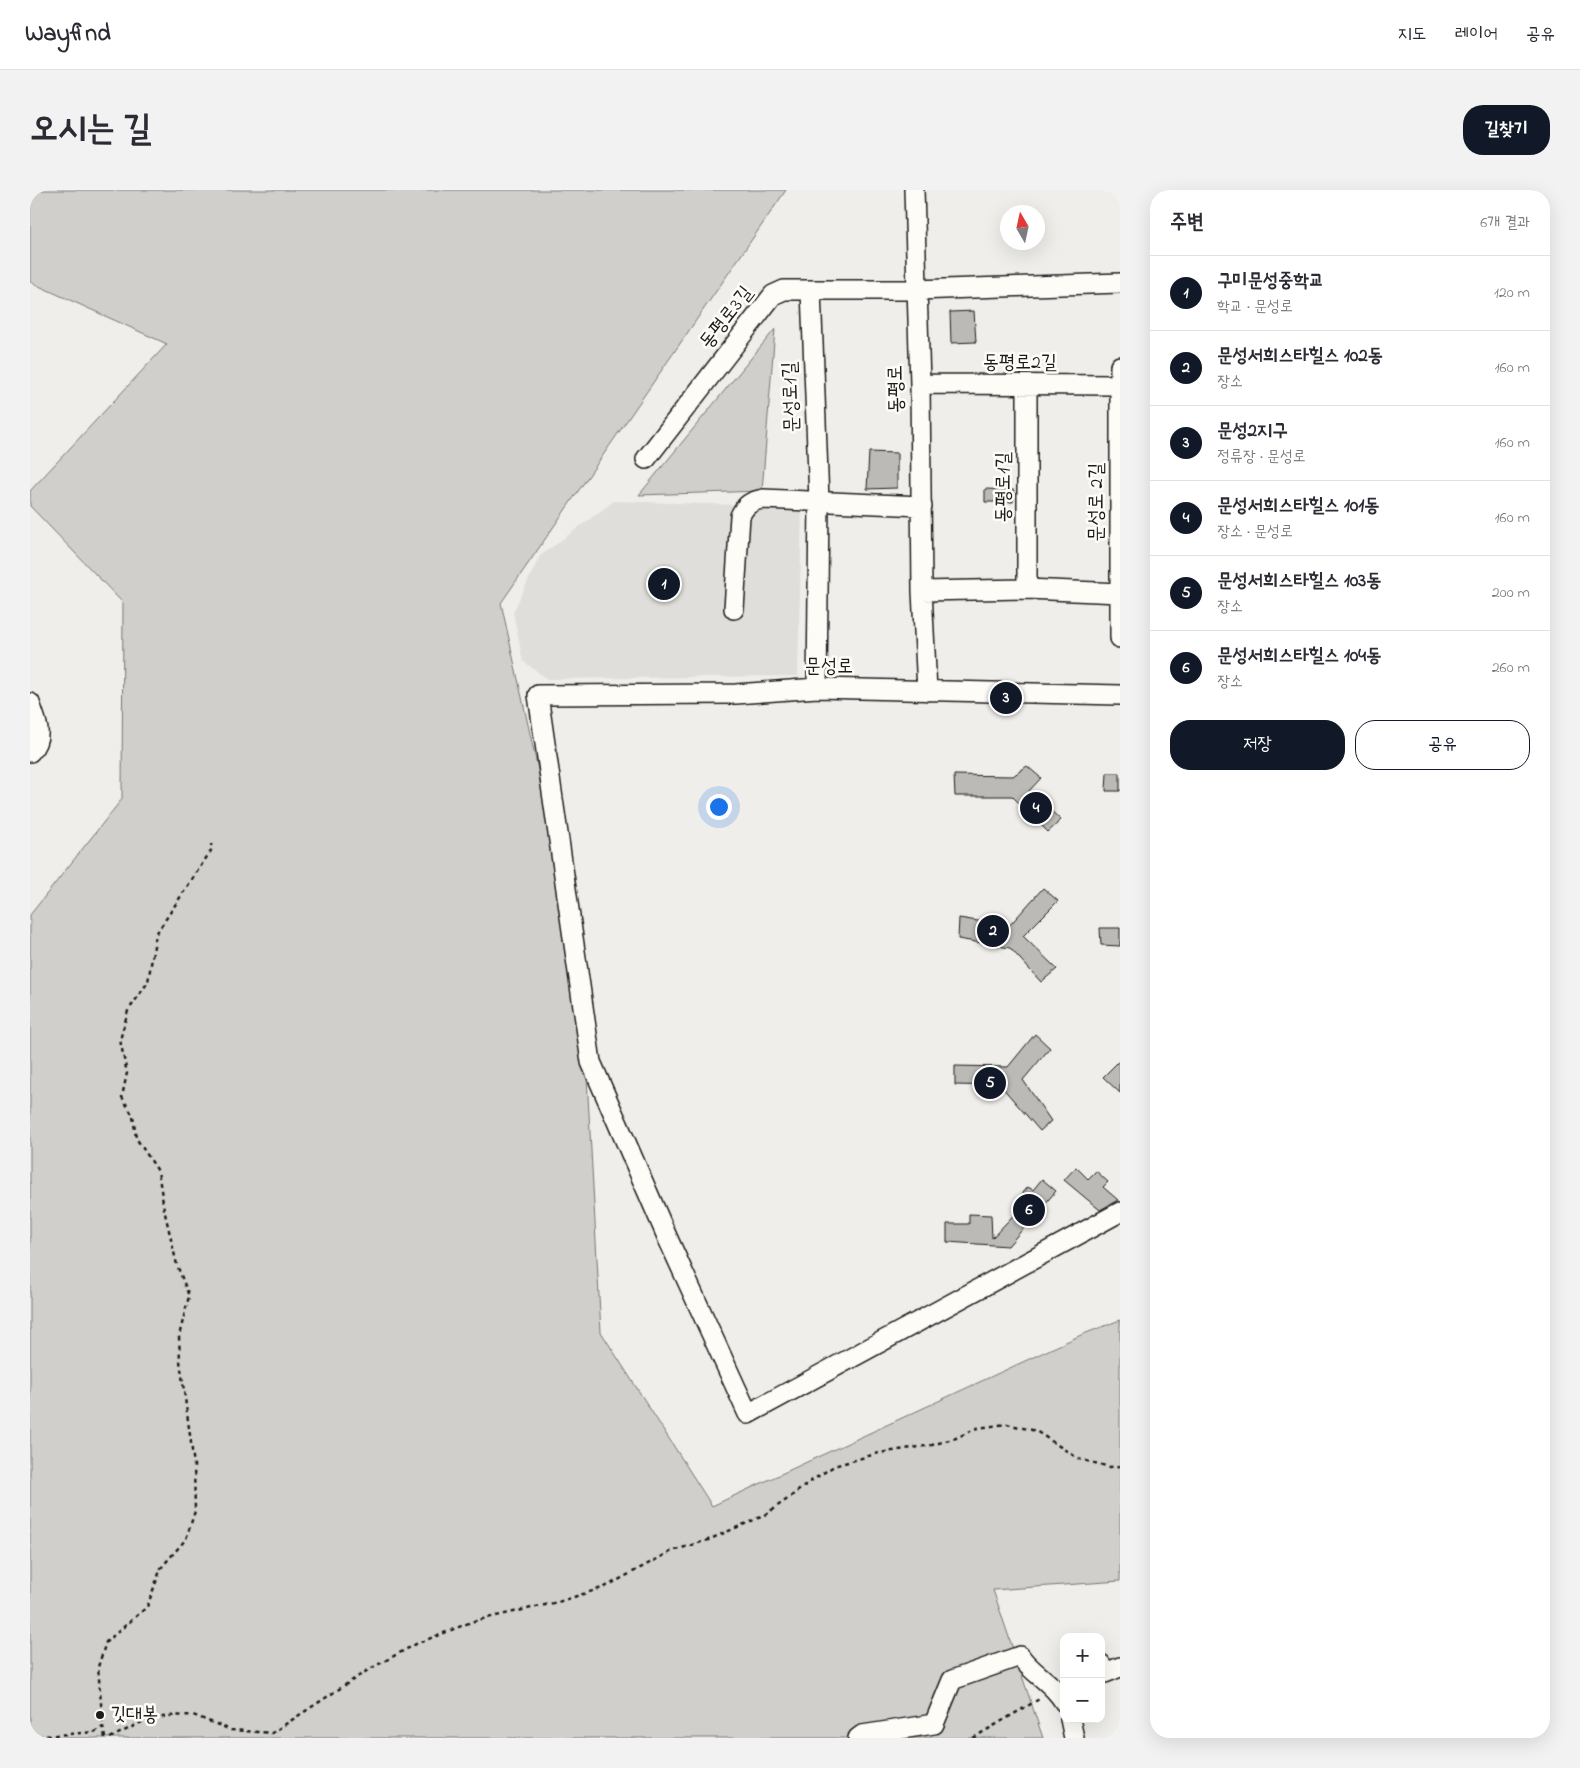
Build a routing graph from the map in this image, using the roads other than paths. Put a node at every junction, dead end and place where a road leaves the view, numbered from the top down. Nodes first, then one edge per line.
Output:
1 (914, 190) edge
2 (930, 190) edge
3 (1120, 283) edge
4 (811, 290) junction
5 (916, 290) junction
6 (1120, 366) edge
7 (920, 384) junction
8 (1120, 385) edge
9 (1027, 386) junction
10 (646, 459) dead end
11 (1120, 464) edge
12 (819, 501) junction
13 (922, 506) junction
14 (1027, 589) junction
15 (922, 591) junction
16 (1120, 593) edge
17 (734, 609) dead end
18 (1120, 638) edge
19 (818, 688) junction
20 (927, 691) junction
21 (1120, 695) edge
22 (30, 703) edge
23 (30, 752) edge
24 (1120, 1212) edge
25 (1120, 1667) edge
26 (1105, 1672) edge
27 (1059, 1696) edge
28 (1071, 1723) edge
29 (858, 1738) edge
30 (1074, 1738) edge

1 - 2 street
1 - 5 street, 동평로
3 - 5 street
4 - 5 street, 동평로3길
4 - 10 street, 동평로3길
4 - 12 street, 문성로1길
5 - 7 street, 동평로
6 - 8 street, 문성로 2길
7 - 9 street, 동평로2길
7 - 13 street, 동평로
8 - 9 street, 동평로2길
8 - 11 street, 문성로 2길
9 - 14 street, 동평로1길
11 - 16 street, 문성로 2길
12 - 13 street
12 - 17 street
12 - 19 street, 문성로1길
13 - 15 street, 동평로
14 - 15 street
14 - 16 street
15 - 20 street, 동평로
16 - 18 street, 문성로 2길
19 - 20 street, 문성로
19 - 24 street, 문성로
20 - 21 street, 문성로
22 - 23 street
25 - 26 street
27 - 29 street
28 - 30 street

